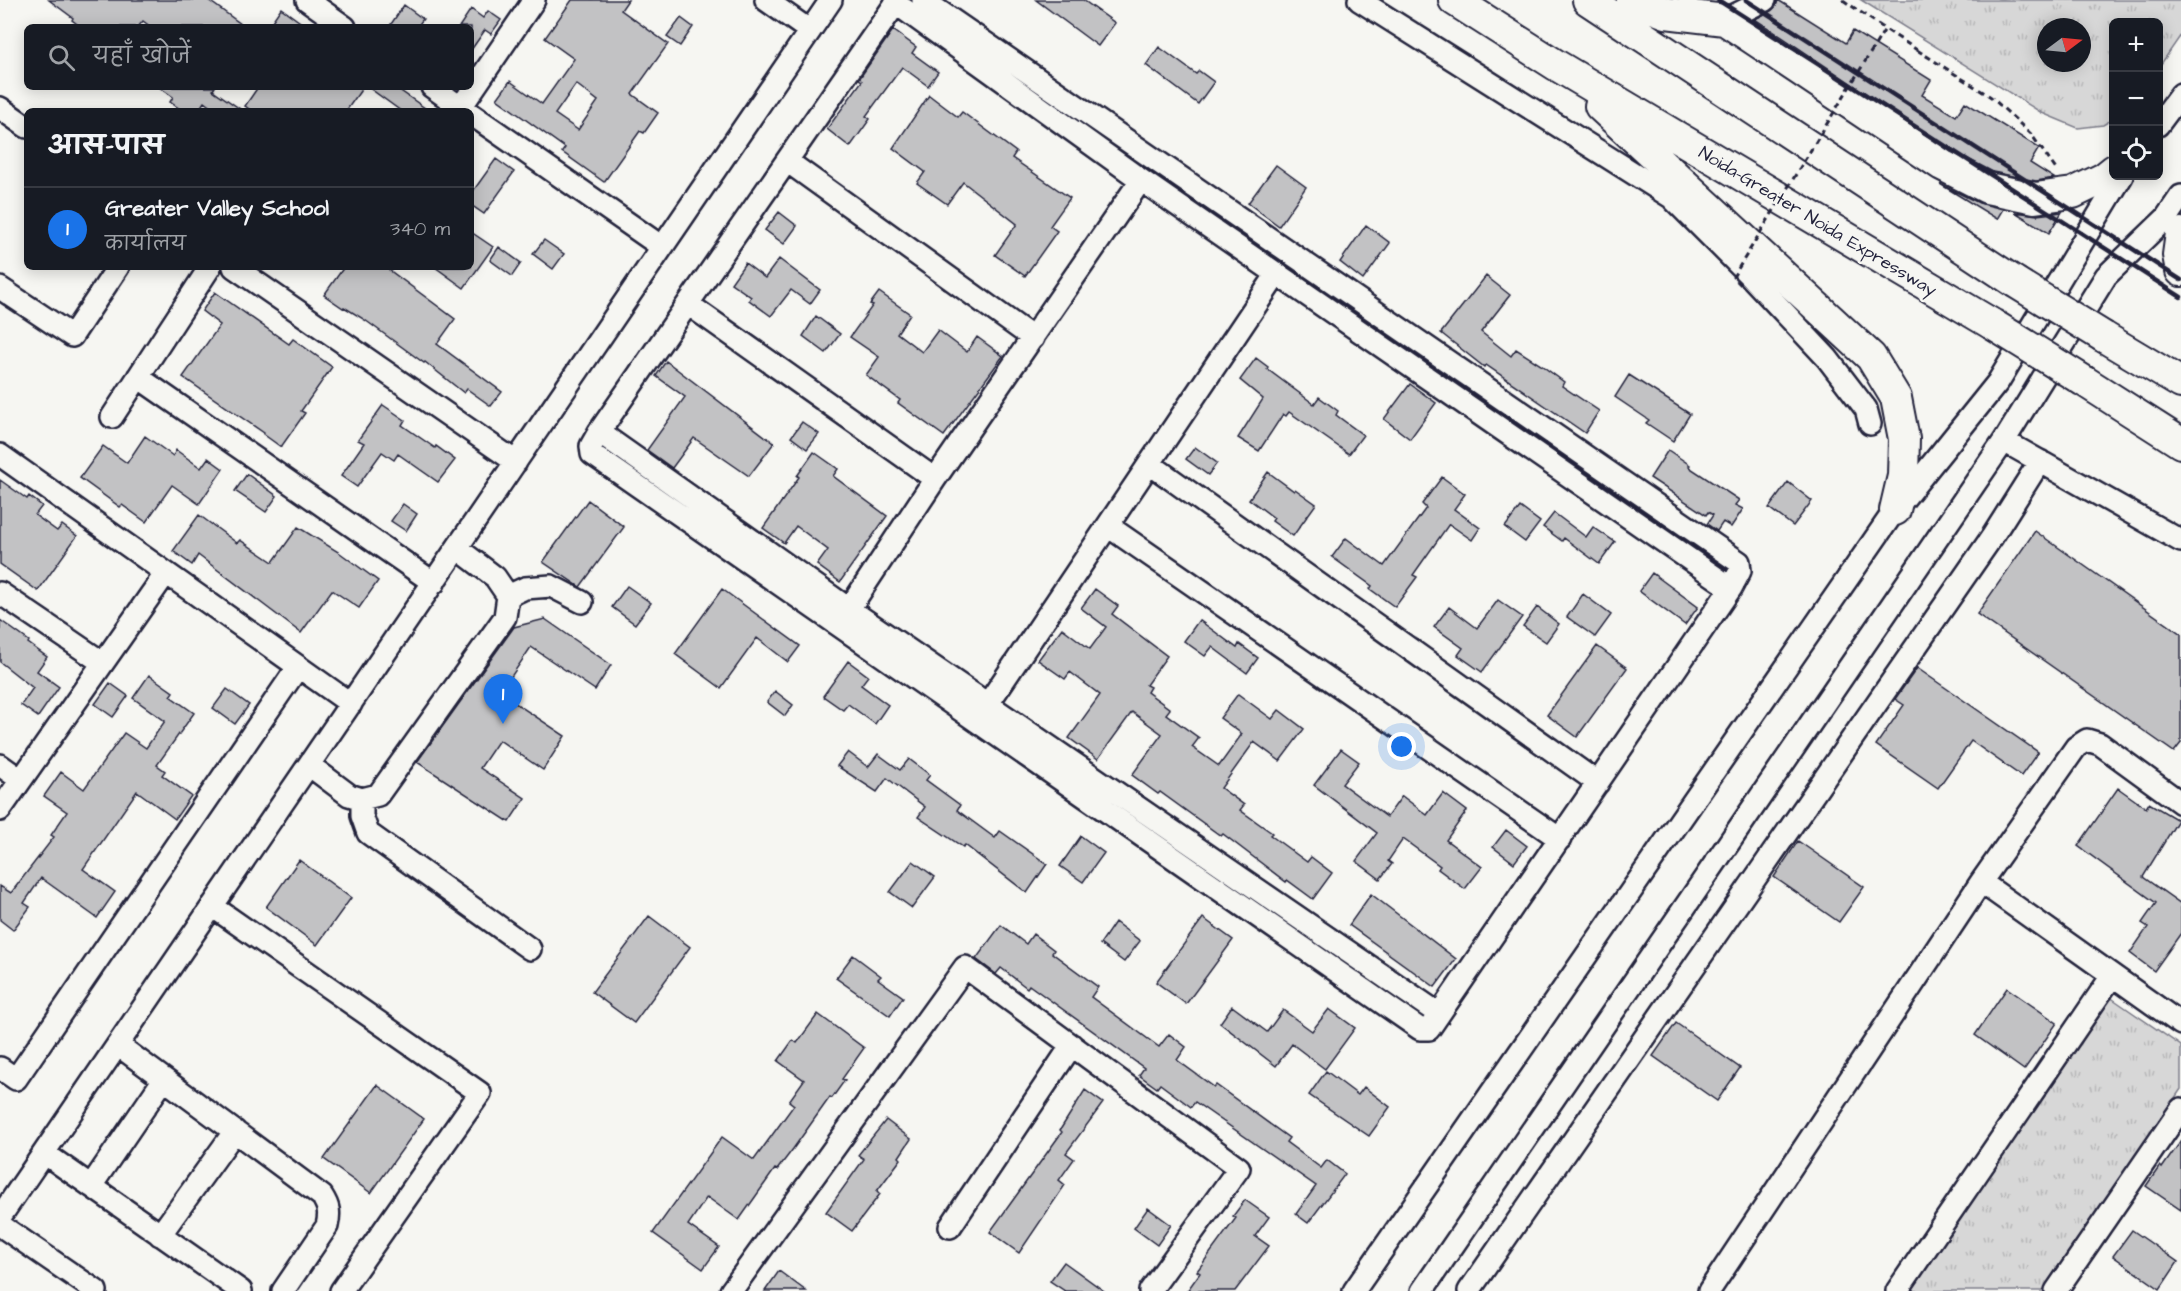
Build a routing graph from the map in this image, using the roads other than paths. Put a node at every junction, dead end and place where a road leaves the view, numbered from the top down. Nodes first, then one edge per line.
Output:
1 (307, 0) edge
2 (534, 0) edge
3 (766, 0) edge
4 (831, 0) edge
5 (923, 0) edge
6 (1359, 0) edge
7 (1455, 0) edge
8 (1588, 0) edge
9 (1632, 0) edge
10 (1673, 0) edge
11 (1765, 0) edge
12 (896, 2) edge
13 (1725, 20) junction
14 (341, 24) edge
15 (810, 31) junction
16 (1556, 64) junction
17 (436, 90) edge
18 (2181, 94) edge
19 (0, 108) edge
20 (462, 108) edge
21 (468, 108) edge
22 (474, 117) edge
23 (2163, 118) edge
24 (24, 125) edge
25 (787, 161) junction
26 (2109, 174) edge
27 (1141, 180) junction
28 (2120, 180) edge
29 (2181, 196) edge
30 (2181, 233) edge
31 (662, 248) junction
32 (116, 270) edge
33 (208, 270) edge
34 (238, 270) edge
35 (2181, 271) edge
36 (1277, 274) junction
37 (0, 288) edge
38 (688, 304) junction
39 (1033, 338) junction
40 (138, 377) junction
41 (2181, 383) edge
42 (112, 417) dead end
43 (1870, 424) dead end
44 (2004, 441) junction
45 (2181, 443) edge
46 (0, 455) edge
47 (2040, 461) junction
48 (516, 462) junction
49 (1150, 464) junction
50 (935, 478) junction
51 (1895, 510) junction
52 (1108, 526) junction
53 (2181, 541) edge
54 (457, 548) junction
55 (166, 573) junction
56 (434, 582) junction
57 (1731, 588) junction
58 (0, 593) edge
59 (508, 596) junction
60 (582, 602) dead end
61 (843, 618) junction
62 (103, 663) junction
63 (298, 667) junction
64 (351, 704) junction
65 (988, 704) junction
66 (976, 722) junction
67 (0, 765) edge
68 (309, 765) junction
69 (21, 780) junction
70 (1598, 783) junction
71 (362, 799) junction
72 (2181, 803) edge
73 (0, 810) edge
74 (1560, 839) junction
75 (1981, 882) junction
76 (1268, 896) junction
77 (212, 906) junction
78 (1256, 915) junction
79 (530, 949) dead end
80 (2112, 976) junction
81 (1439, 1014) junction
82 (2181, 1024) edge
83 (118, 1045) junction
84 (1072, 1046) junction
85 (0, 1068) edge
86 (164, 1079) junction
87 (2181, 1109) edge
88 (235, 1131) junction
89 (44, 1153) junction
90 (91, 1186) junction
91 (0, 1217) edge
92 (0, 1225) edge
93 (950, 1227) dead end
94 (160, 1235) junction
95 (1713, 1289) edge
96 (96, 1291) edge
97 (241, 1291) edge
98 (283, 1291) edge
99 (341, 1291) edge
100 (731, 1291) edge
101 (1150, 1291) edge
102 (1354, 1291) edge
103 (1422, 1291) edge
104 (1469, 1291) edge
105 (1897, 1291) edge
106 (2056, 1291) edge

1 - 14 street
2 - 21 street
3 - 15 street
4 - 15 street
5 - 57 street
6 - 43 street
7 - 16 highway, Noida-Greater Noida Expressway
8 - 41 highway, bridge
9 - 13 highway
10 - 13 street
11 - 13 street
12 - 25 street
12 - 27 street
13 - 26 highway
15 - 31 street
16 - 45 highway, Noida-Greater Noida Expressway, bridge
16 - 51 highway
17 - 20 street
18 - 23 street
19 - 24 street
22 - 31 street
25 - 38 street
25 - 39 street
27 - 36 street
27 - 39 street
28 - 51 street
29 - 44 street
30 - 35 highway
31 - 48 street
32 - 37 street
33 - 40 street
34 - 48 street
36 - 49 street
36 - 57 street
38 - 50 street
38 - 61 street
39 - 50 street
40 - 42 street
40 - 56 street
44 - 47 street
44 - 103 street
46 - 55 street
47 - 53 street
47 - 104 street
48 - 54 street
49 - 52 street
49 - 70 street
50 - 61 street
51 - 102 street
52 - 65 street
52 - 74 street
54 - 56 street
54 - 59 street
55 - 62 street
55 - 63 street
56 - 64 street
57 - 70 street
58 - 62 street
59 - 60 street
59 - 71 street
61 - 65 street
61 - 66 street
62 - 69 street
63 - 64 street
63 - 85 street
64 - 68 street
65 - 66 street
65 - 76 street
66 - 78 street
67 - 69 street
68 - 71 street
68 - 77 street
69 - 73 street
70 - 74 street
71 - 79 street
72 - 75 street
74 - 81 street
75 - 80 street
75 - 95 street
76 - 78 street
76 - 81 street
77 - 83 street
77 - 99 street
78 - 81 street
80 - 82 street
80 - 105 street
83 - 86 street
83 - 89 street
84 - 93 street
84 - 100 street
84 - 101 street
86 - 88 street
86 - 90 street
87 - 106 street
88 - 94 street
88 - 98 street
89 - 90 street
89 - 91 street
90 - 94 street
92 - 96 street
94 - 97 street

